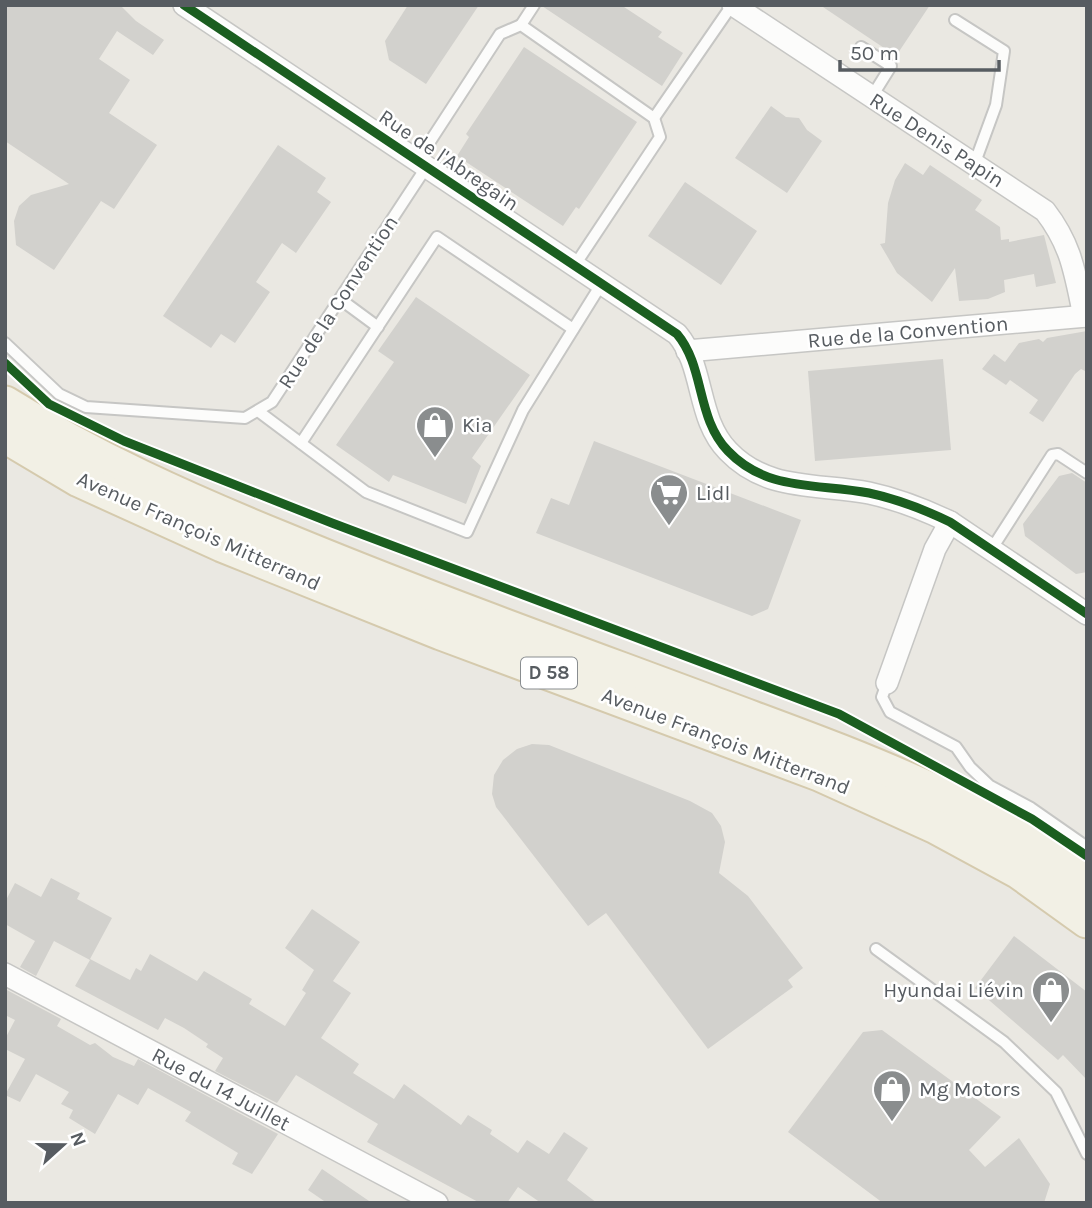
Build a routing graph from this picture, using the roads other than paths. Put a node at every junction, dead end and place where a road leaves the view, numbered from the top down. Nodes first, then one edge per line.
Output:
1 (184, 5) edge
2 (534, 5) edge
3 (733, 5) edge
4 (955, 20) dead end
5 (521, 25) junction
6 (861, 47) dead end
7 (872, 98) junction
8 (654, 118) junction
9 (423, 163) junction
10 (974, 165) junction
11 (575, 265) junction
12 (602, 283) junction
13 (340, 299) junction
14 (1086, 316) edge
15 (378, 327) junction
16 (573, 329) junction
17 (5, 344) edge
18 (687, 351) junction
19 (5, 403) edge
20 (258, 411) junction
21 (5, 436) edge
22 (301, 443) junction
23 (1087, 473) edge
24 (950, 522) junction
25 (991, 550) junction
26 (1087, 614) edge
27 (887, 683) joint
28 (1087, 847) edge
29 (1087, 884) edge
30 (1087, 921) edge
31 (876, 949) dead end
32 (5, 974) edge
33 (1087, 1154) edge
34 (437, 1203) edge

1 - 9 street, Rue de l'Abregain
2 - 5 lane
3 - 7 street, Rue Denis Papin
3 - 8 lane
4 - 10 lane
5 - 8 lane
5 - 9 lane, Rue de la Convention
6 - 7 lane
7 - 10 street, Rue Denis Papin
8 - 11 lane
9 - 11 street, Rue de l'Abregain
9 - 13 lane, Rue de la Convention
10 - 14 street, Rue Denis Papin
11 - 12 street, Rue de l'Abregain
12 - 16 lane
12 - 18 street, Rue de l'Abregain
13 - 15 lane
13 - 20 lane, Rue de la Convention
14 - 18 street, Rue de la Convention
15 - 16 lane
15 - 22 lane
16 - 22 lane
17 - 20 lane
18 - 24 street
19 - 29 main road, Avenue François Mitterrand / D 58
20 - 22 lane
21 - 30 main road, Avenue François Mitterrand / D 58
23 - 25 lane
24 - 25 street
24 - 27 street
25 - 26 street
27 - 28 lane
31 - 33 lane
32 - 34 street, Rue du 14 Juillet

